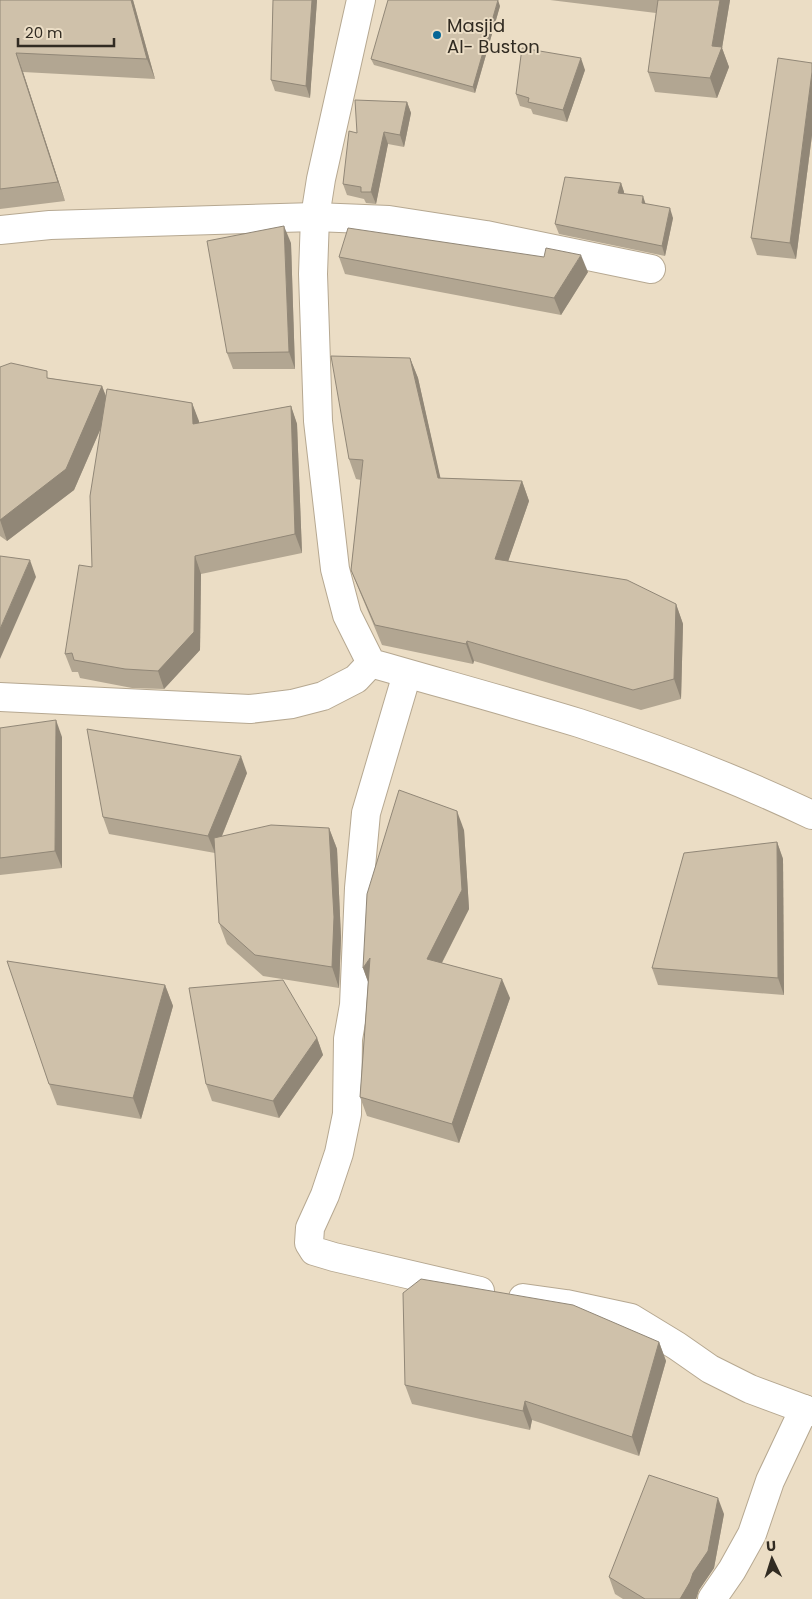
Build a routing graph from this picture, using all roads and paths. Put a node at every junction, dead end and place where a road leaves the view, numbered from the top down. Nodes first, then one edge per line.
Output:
1 (361, 0) edge
2 (315, 217) junction
3 (0, 230) edge
4 (651, 270) dead end
5 (371, 664) junction
6 (407, 674) junction
7 (0, 697) edge
8 (812, 815) edge
9 (808, 1410) edge
10 (712, 1599) edge

1 - 2 street
2 - 3 street
2 - 4 street
2 - 5 street
5 - 6 street
5 - 7 street
6 - 8 street
6 - 9 street
9 - 10 street

